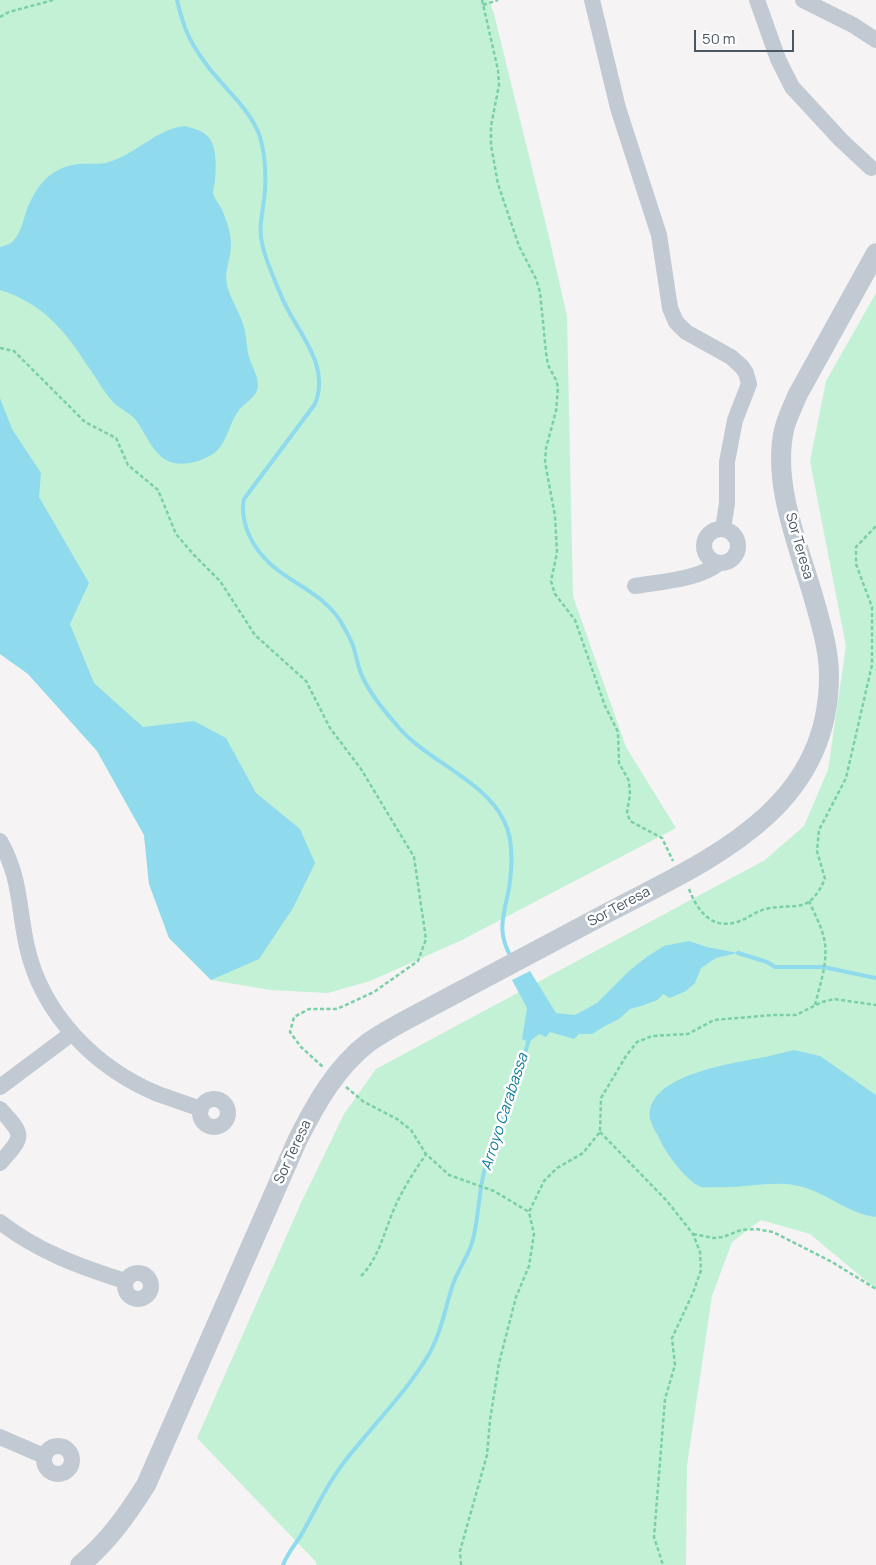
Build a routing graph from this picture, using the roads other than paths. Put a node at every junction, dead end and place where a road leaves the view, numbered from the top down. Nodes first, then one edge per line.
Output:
1 (592, 0) edge
2 (757, 0) edge
3 (802, 0) edge
4 (876, 40) edge
5 (871, 168) dead end
6 (876, 253) edge
7 (723, 529) junction
8 (719, 563) junction
9 (635, 586) dead end
10 (0, 841) edge
11 (71, 1034) junction
12 (0, 1087) edge
13 (0, 1109) edge
14 (201, 1109) dead end
15 (0, 1163) edge
16 (0, 1222) edge
17 (125, 1281) dead end
18 (0, 1437) edge
19 (44, 1456) dead end
20 (146, 1485) junction
21 (80, 1565) edge
22 (100, 1565) edge

1 - 7 street
2 - 5 street
3 - 4 street
6 - 20 street, Sor Teresa
7 - 8 street
7 - 8 street
8 - 9 street
10 - 11 street
11 - 12 street
11 - 14 street
13 - 15 street
16 - 17 street
18 - 19 street
20 - 21 street, Sor Teresa
20 - 22 street, Sor Teresa

